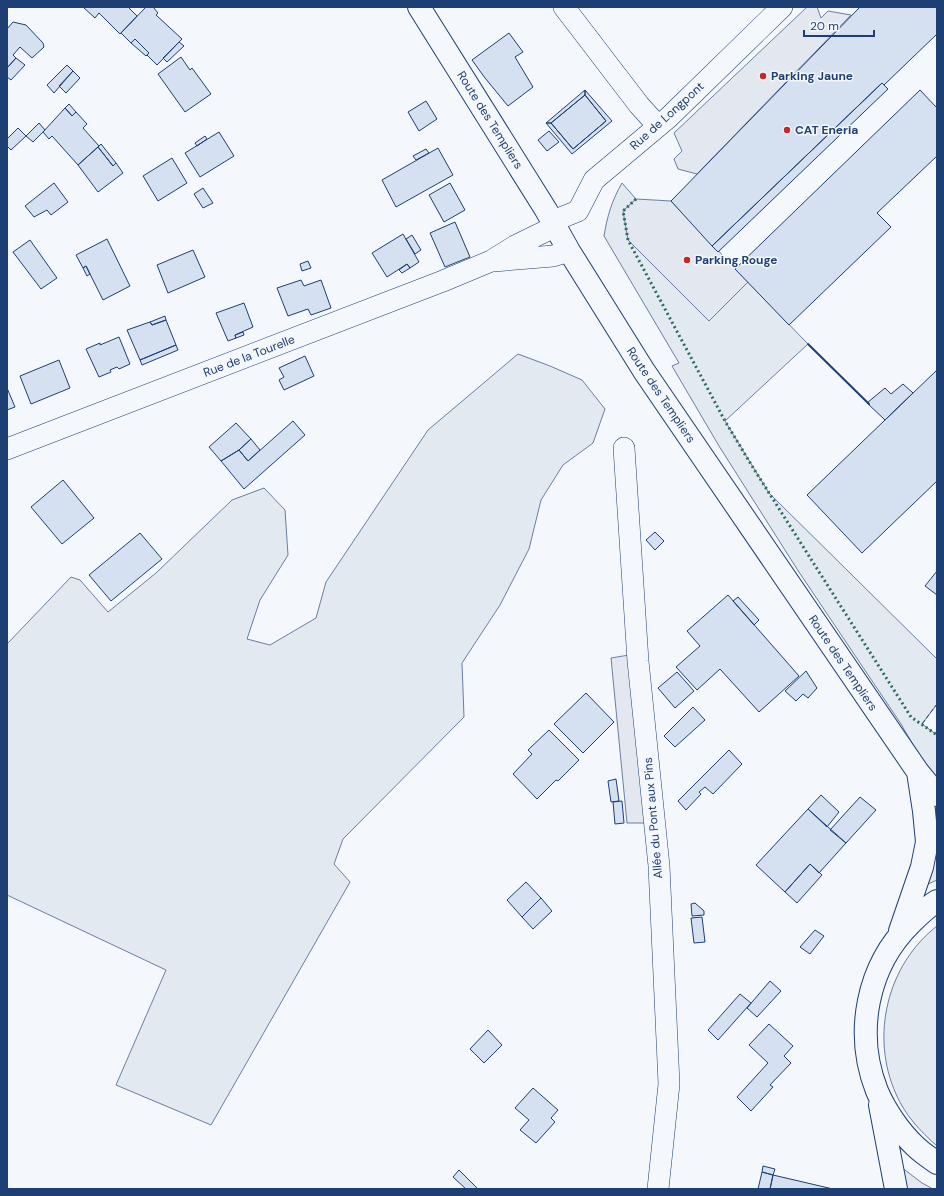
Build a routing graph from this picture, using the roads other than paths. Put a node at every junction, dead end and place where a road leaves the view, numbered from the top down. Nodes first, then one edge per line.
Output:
1 (419, 7) edge
2 (564, 7) edge
3 (782, 7) edge
4 (658, 126) junction
5 (554, 224) junction
6 (569, 250) junction
7 (491, 262) junction
8 (624, 448) dead end
9 (7, 449) edge
10 (918, 772) junction
11 (937, 795) edge
12 (937, 901) edge
13 (899, 934) junction
14 (878, 1092) junction
15 (937, 1163) edge
16 (658, 1189) edge
17 (896, 1189) edge

1 - 5 main road, Route des Templiers
2 - 4 street
3 - 4 street, Rue de Longpont
4 - 5 street, Rue de Longpont
5 - 6 main road, Route des Templiers
5 - 7 street, Rue de la Tourelle
6 - 7 street, Rue de la Tourelle
6 - 10 main road, Route des Templiers
7 - 9 street, Rue de la Tourelle
8 - 16 street, Allée du Pont aux Pins
10 - 11 main road, Route des Templiers
10 - 13 main road, Route des Templiers
12 - 13 main road
13 - 14 main road
14 - 15 main road
14 - 17 main road

